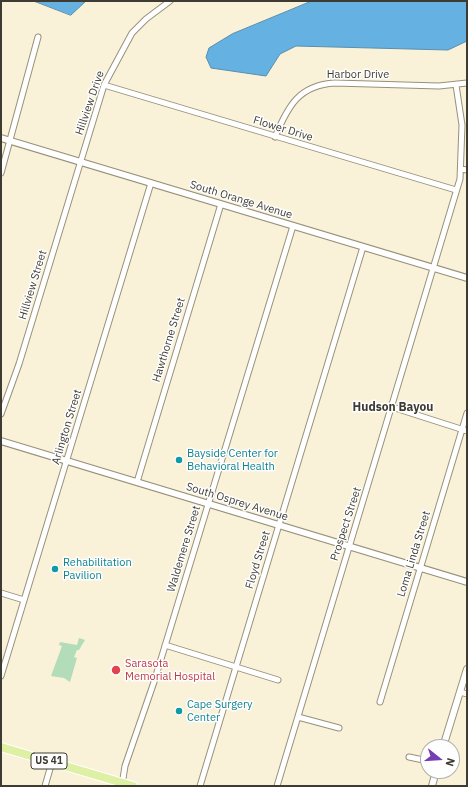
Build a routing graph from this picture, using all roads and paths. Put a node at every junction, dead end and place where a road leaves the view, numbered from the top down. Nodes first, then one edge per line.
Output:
1 (170, 1) edge
2 (38, 37) dead end
3 (467, 83) edge
4 (104, 85) junction
5 (456, 85) junction
6 (275, 137) junction
7 (1, 138) edge
8 (9, 140) junction
9 (81, 162) junction
10 (461, 169) junction
11 (467, 170) edge
12 (1, 173) edge
13 (151, 183) junction
14 (456, 190) junction
15 (221, 204) junction
16 (293, 226) junction
17 (363, 247) junction
18 (433, 268) junction
19 (467, 278) edge
20 (392, 407) junction
21 (467, 413) edge
22 (1, 414) edge
23 (465, 430) edge
24 (1, 441) edge
25 (67, 461) junction
26 (137, 482) junction
27 (208, 504) junction
28 (279, 526) junction
29 (349, 547) junction
30 (420, 568) junction
31 (467, 582) edge
32 (1, 593) edge
33 (24, 600) junction
34 (165, 645) junction
35 (1, 654) edge
36 (7, 656) junction
37 (236, 667) junction
38 (467, 669) edge
39 (1, 676) edge
40 (278, 680) dead end
41 (460, 692) junction
42 (467, 694) edge
43 (380, 702) dead end
44 (298, 717) junction
45 (339, 728) dead end
46 (445, 739) edge
47 (1, 747) edge
48 (409, 757) dead end
49 (420, 760) edge
50 (52, 762) junction
51 (122, 784) edge
52 (45, 786) edge
53 (133, 786) edge
54 (200, 786) edge
55 (278, 786) edge

1 - 4 street, Hillview Drive
2 - 8 street
3 - 5 street, Harbor Drive
4 - 6 street, Flower Drive
4 - 9 street, Hillview Drive
5 - 6 street, Harbor Drive
5 - 10 street
6 - 14 street, Flower Drive
7 - 8 street, South Orange Avenue
8 - 9 street, South Orange Avenue
8 - 12 street
9 - 13 street, South Orange Avenue
9 - 22 street, Hillview Street
10 - 11 street
10 - 14 street
13 - 15 street, South Orange Avenue
13 - 25 street, Arlington Street
14 - 18 street
15 - 16 street, South Orange Avenue
15 - 26 street, Hawthorne Street
16 - 17 street, South Orange Avenue
16 - 27 street, Waldemere Street
17 - 18 street, South Orange Avenue
17 - 28 street, Floyd Street
18 - 19 street, South Orange Avenue
18 - 20 street, Prospect Street
20 - 23 street
20 - 29 street, Prospect Street
21 - 23 street, Loma Linda Street
23 - 30 street, Loma Linda Street
24 - 25 street, South Osprey Avenue
25 - 26 street, South Osprey Avenue
25 - 33 street, Arlington Street
26 - 27 street, South Osprey Avenue
27 - 28 street, South Osprey Avenue
27 - 34 street, Waldemere Street
28 - 29 street, South Osprey Avenue
28 - 37 street, Floyd Street
29 - 30 street, South Osprey Avenue
29 - 44 street, Prospect Street
30 - 31 street, South Osprey Avenue
30 - 43 street, Loma Linda Street
32 - 33 street
33 - 36 street, Arlington Street
34 - 37 street
34 - 51 street, Waldemere Street
35 - 36 street
36 - 39 street, Arlington Street
37 - 40 street
37 - 54 street, Floyd Street
38 - 41 street
41 - 42 street
41 - 46 street
44 - 45 street
44 - 55 street, Prospect Street
47 - 50 main road, US 41
48 - 49 street
50 - 51 main road, US 41
50 - 52 street
51 - 53 main road, US 41

